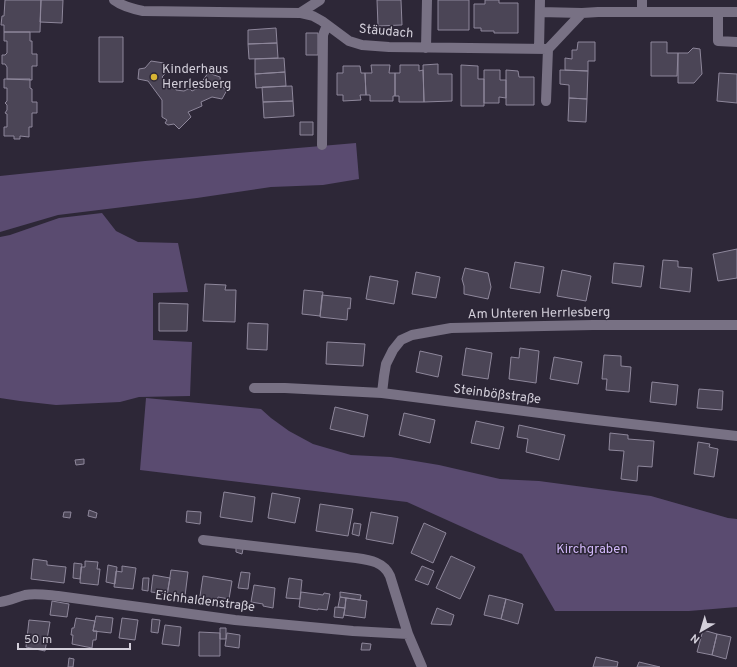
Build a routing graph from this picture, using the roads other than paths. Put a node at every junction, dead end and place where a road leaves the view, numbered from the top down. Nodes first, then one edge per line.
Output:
1 (114, 0) edge
2 (320, 0) edge
3 (427, 0) edge
4 (540, 0) edge
5 (642, 0) edge
6 (540, 12) junction
7 (642, 12) junction
8 (718, 12) junction
9 (737, 12) edge
10 (300, 13) junction
11 (582, 13) junction
12 (327, 25) junction
13 (737, 42) edge
14 (426, 48) junction
15 (543, 49) junction
16 (546, 101) dead end
17 (322, 145) dead end
18 (737, 325) edge
19 (254, 388) dead end
20 (382, 393) junction
21 (737, 436) edge
22 (203, 540) dead end
23 (0, 602) edge
24 (408, 634) junction
25 (422, 667) edge

1 - 10 street, Stäudach
2 - 10 street
3 - 14 street, Stäudach
4 - 6 street
5 - 7 street
6 - 11 street
6 - 15 street
7 - 8 street
7 - 11 street
8 - 9 street
8 - 13 street
10 - 12 street, Stäudach
11 - 15 street
12 - 14 street, Stäudach
12 - 17 street
14 - 15 street, Stäudach
15 - 16 street
18 - 20 street, Am Unteren Herrlesberg
19 - 20 street, Steinbößstraße
20 - 21 street, Steinbößstraße
22 - 24 street
23 - 24 street, Eichhaldenstraße
24 - 25 street

